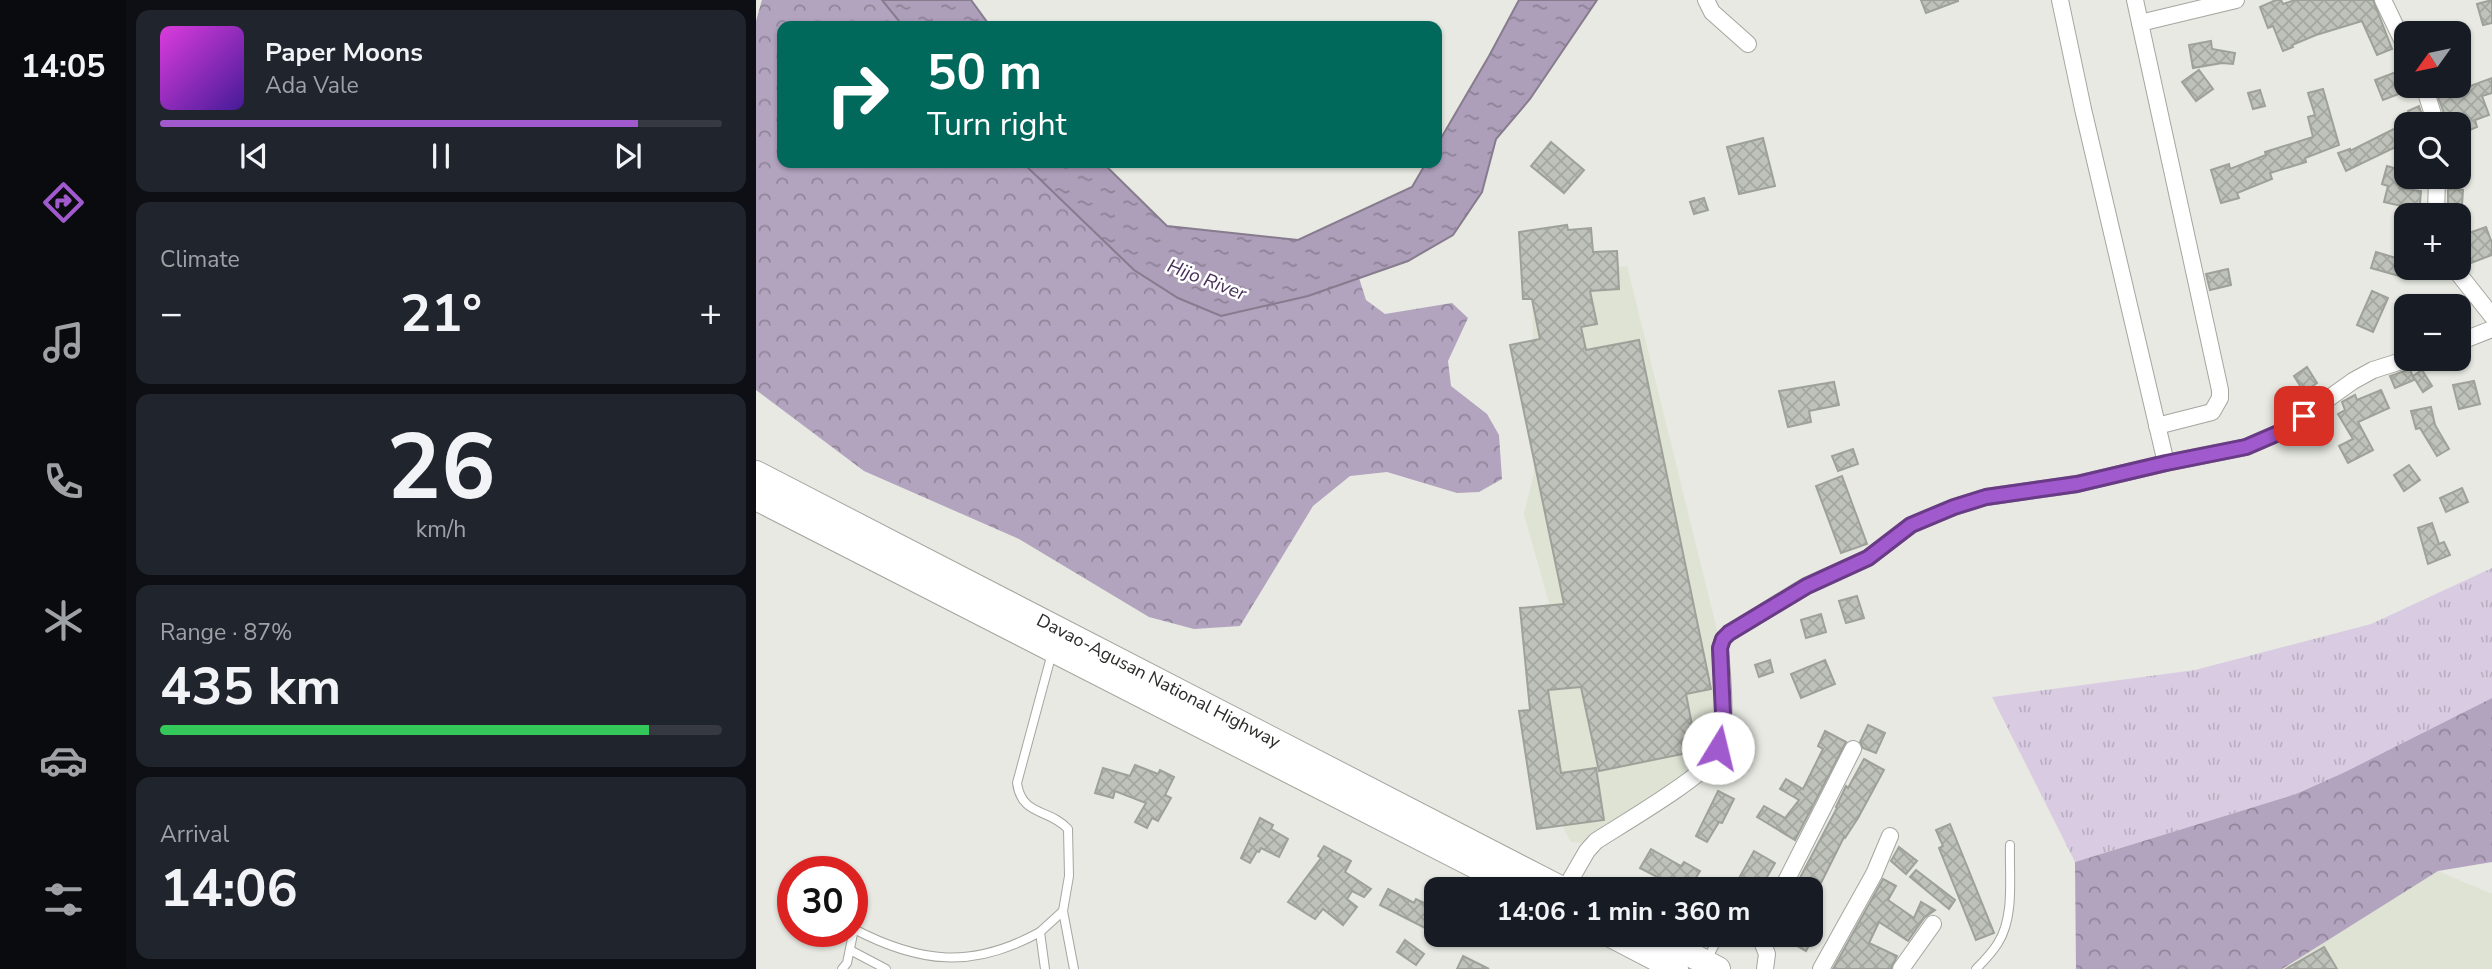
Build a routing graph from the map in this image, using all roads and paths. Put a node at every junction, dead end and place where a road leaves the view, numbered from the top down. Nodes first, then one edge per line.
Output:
1 (1706, 0) edge
2 (2060, 0) edge
3 (2135, 0) edge
4 (2235, 0) edge
5 (2383, 0) edge
6 (2140, 23) junction
7 (2394, 23) edge
8 (1748, 44) dead end
9 (2464, 280) edge
10 (2492, 316) edge
11 (2492, 329) edge
12 (2471, 337) edge
13 (2394, 363) edge
14 (2157, 426) junction
15 (2166, 463) junction
16 (756, 473) edge
17 (756, 498) edge
18 (1053, 649) junction
19 (1853, 749) dead end
20 (1890, 836) dead end
21 (2010, 845) dead end
22 (1497, 877) edge
23 (1540, 877) edge
24 (1571, 877) edge
25 (1788, 877) edge
26 (1063, 911) junction
27 (1933, 924) dead end
28 (1040, 932) junction
29 (868, 936) edge
30 (850, 947) edge
31 (1634, 947) edge
32 (1676, 947) edge
33 (1717, 947) edge
34 (1764, 947) edge
35 (850, 950) junction
36 (1712, 966) edge
37 (842, 969) edge
38 (886, 969) edge
39 (1045, 969) edge
40 (1074, 969) edge
41 (1676, 969) edge
42 (1765, 969) edge
43 (1821, 969) edge
44 (1901, 969) edge
45 (1976, 969) edge

1 - 8 street
2 - 14 street
3 - 6 street
4 - 6 street
5 - 7 street
6 - 14 street
9 - 10 street
11 - 12 street
13 - 15 street
14 - 15 street
15 - 24 street
16 - 23 highway, Davao-Agusan National Highway
17 - 18 highway, Davao-Agusan National Highway
18 - 22 highway, Davao-Agusan National Highway
18 - 26 lane
19 - 25 street
20 - 43 street
21 - 45 lane
26 - 28 lane
26 - 40 lane
27 - 44 street
28 - 29 lane
28 - 39 lane
30 - 35 lane
31 - 41 highway
32 - 36 highway
33 - 36 lane
34 - 42 street
35 - 37 lane
35 - 38 lane

